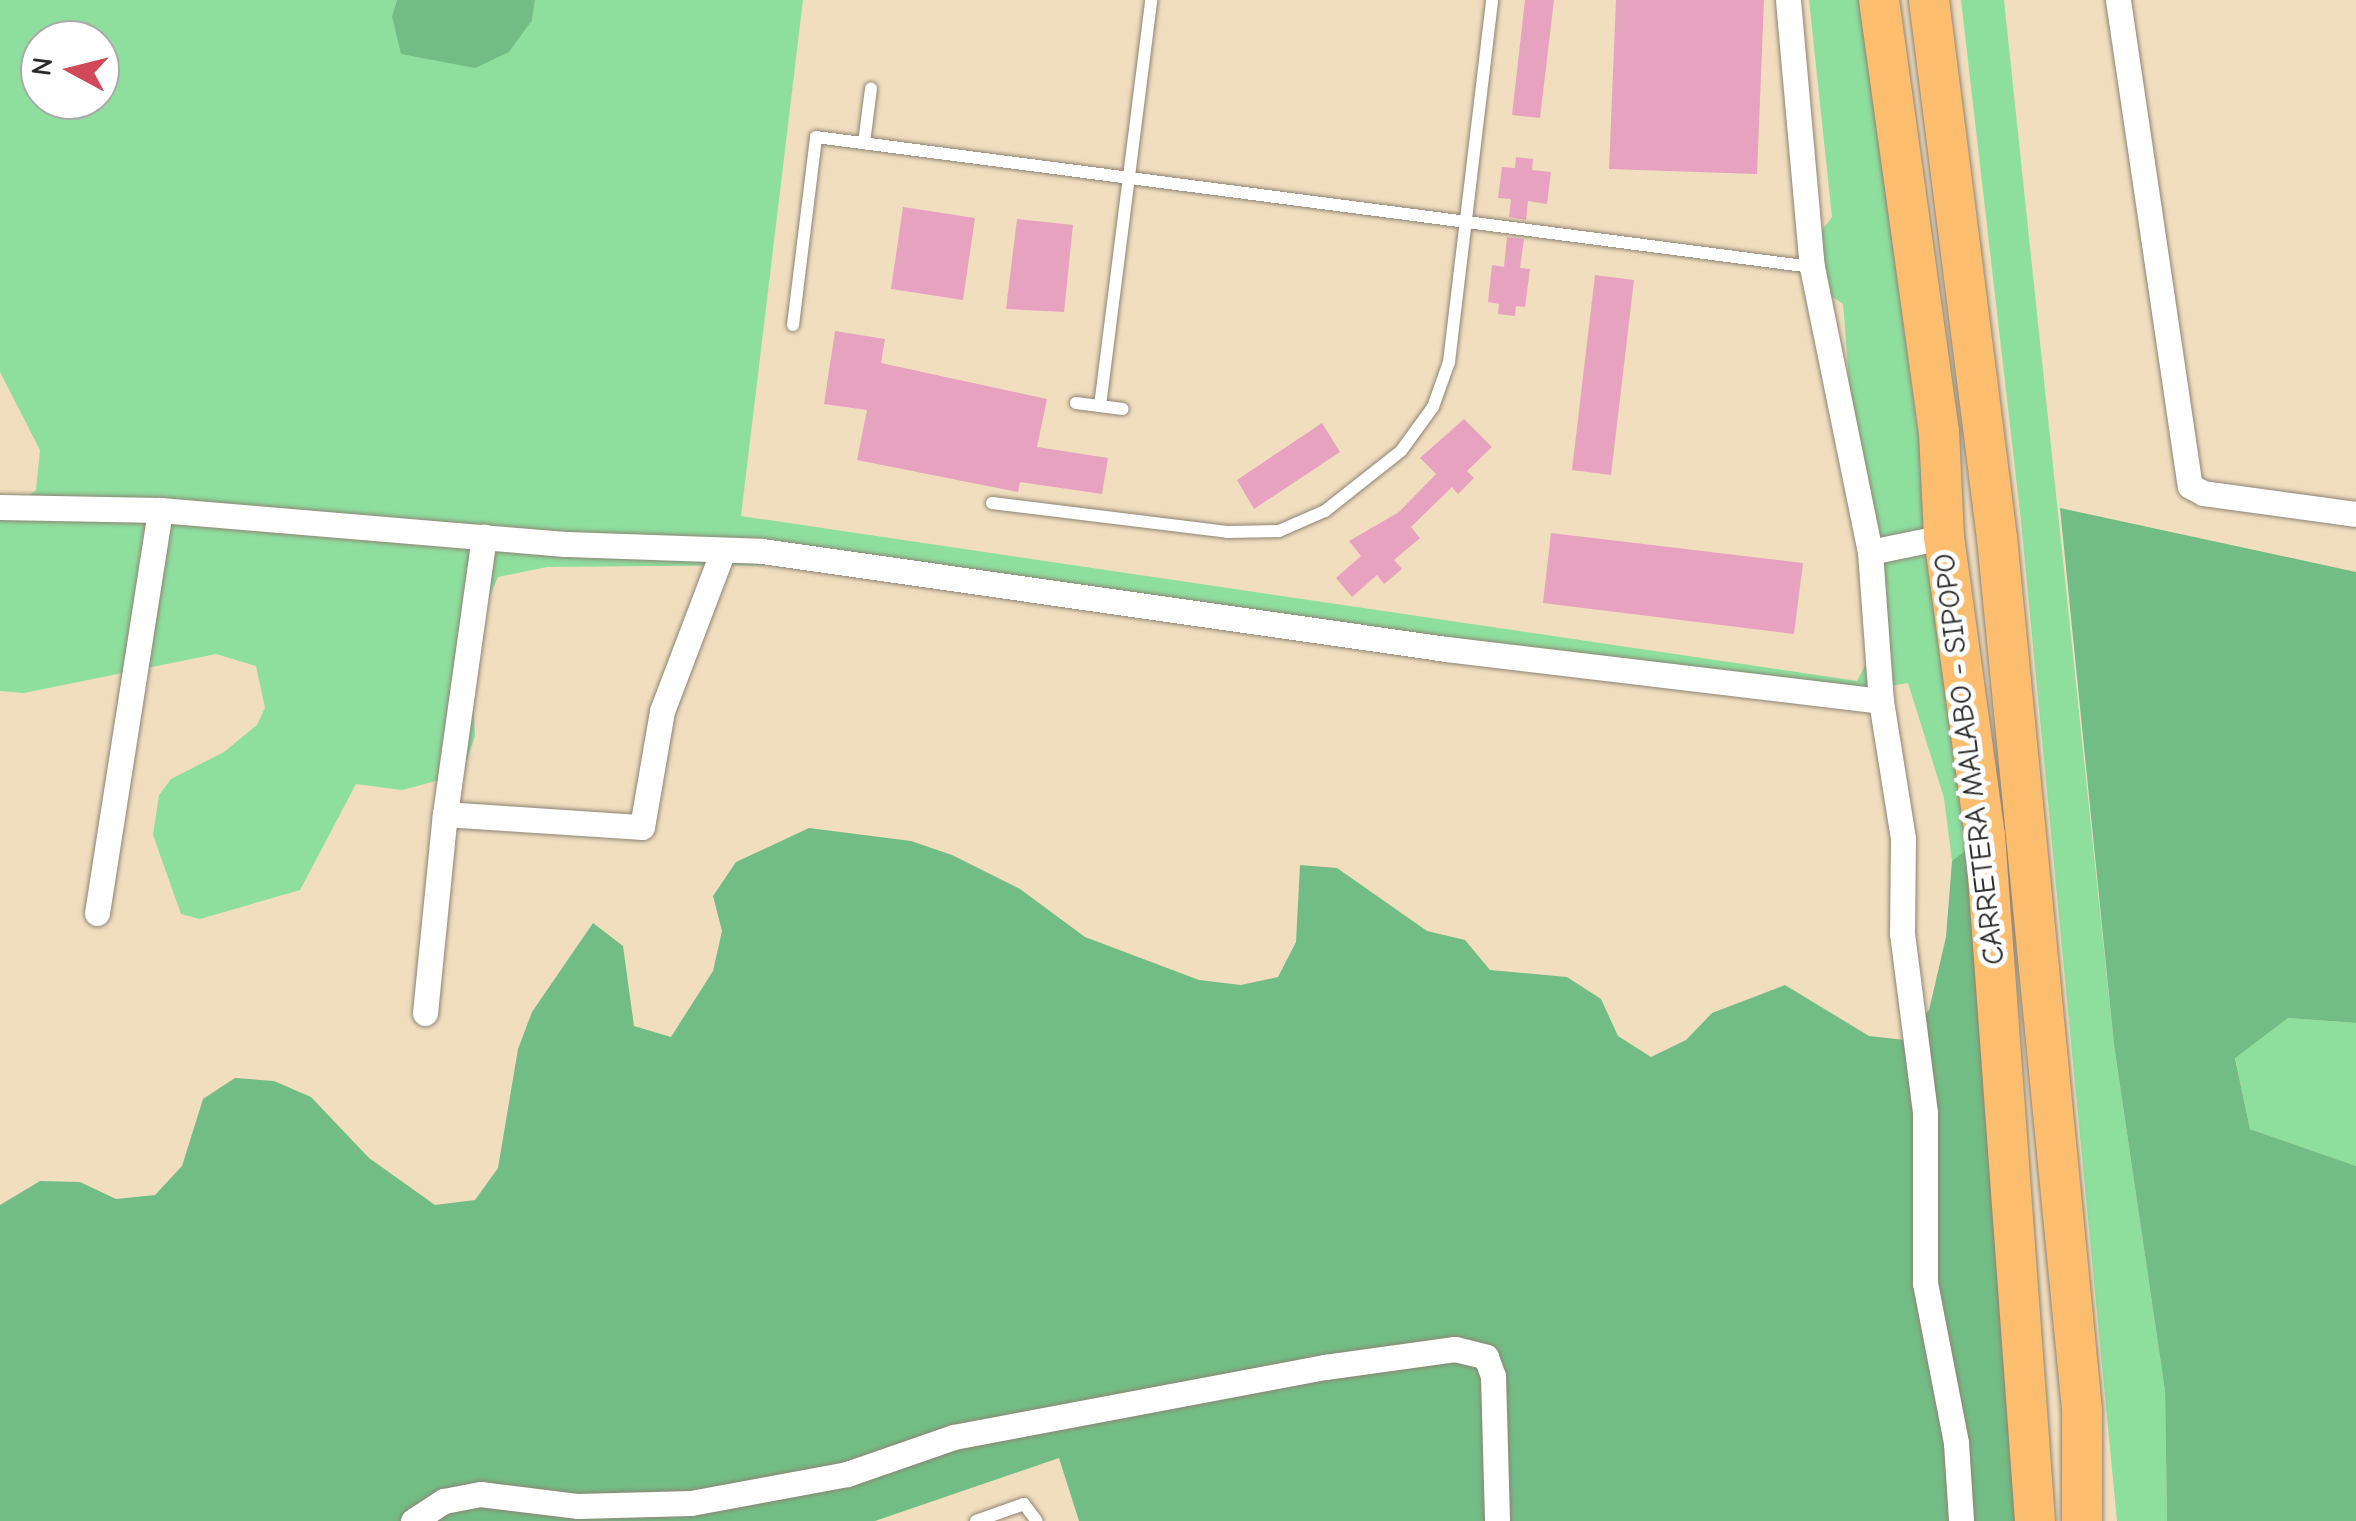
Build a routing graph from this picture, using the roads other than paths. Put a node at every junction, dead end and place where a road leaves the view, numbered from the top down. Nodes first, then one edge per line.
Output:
1 (1151, 0) edge
2 (1492, 0) edge
3 (1788, 0) edge
4 (1879, 0) edge
5 (1929, 0) edge
6 (2118, 0) edge
7 (871, 88) dead end
8 (864, 143) junction
9 (1129, 176) junction
10 (1467, 219) junction
11 (1812, 267) junction
12 (793, 324) dead end
13 (1076, 402) dead end
14 (1100, 406) junction
15 (1123, 409) dead end
16 (992, 503) dead end
17 (0, 507) edge
18 (160, 510) junction
19 (2356, 514) edge
20 (484, 538) junction
21 (1944, 538) junction
22 (723, 550) junction
23 (1870, 552) junction
24 (1881, 700) junction
25 (446, 814) junction
26 (97, 914) dead end
27 (425, 1013) dead end
28 (413, 1521) edge
29 (976, 1521) edge
30 (1036, 1521) edge
31 (1497, 1521) edge
32 (1961, 1521) edge
33 (2034, 1521) edge
34 (2082, 1521) edge

1 - 9 lane
2 - 10 lane
3 - 11 street
4 - 21 highway, CARRETERA MALABO - SIPOPO
5 - 34 highway, CARRETERA MALABO - SIPOPO
6 - 19 street
7 - 8 lane
8 - 9 lane
8 - 12 lane
9 - 10 lane
9 - 14 lane
10 - 11 lane
10 - 16 lane
11 - 23 street
13 - 14 lane
14 - 15 lane
17 - 18 street
18 - 20 street
18 - 26 street
20 - 22 street
20 - 25 street
21 - 23 street
21 - 33 highway, CARRETERA MALABO - SIPOPO
22 - 24 street
22 - 25 street
23 - 24 street
24 - 32 street
25 - 27 street
28 - 31 street
29 - 30 lane

